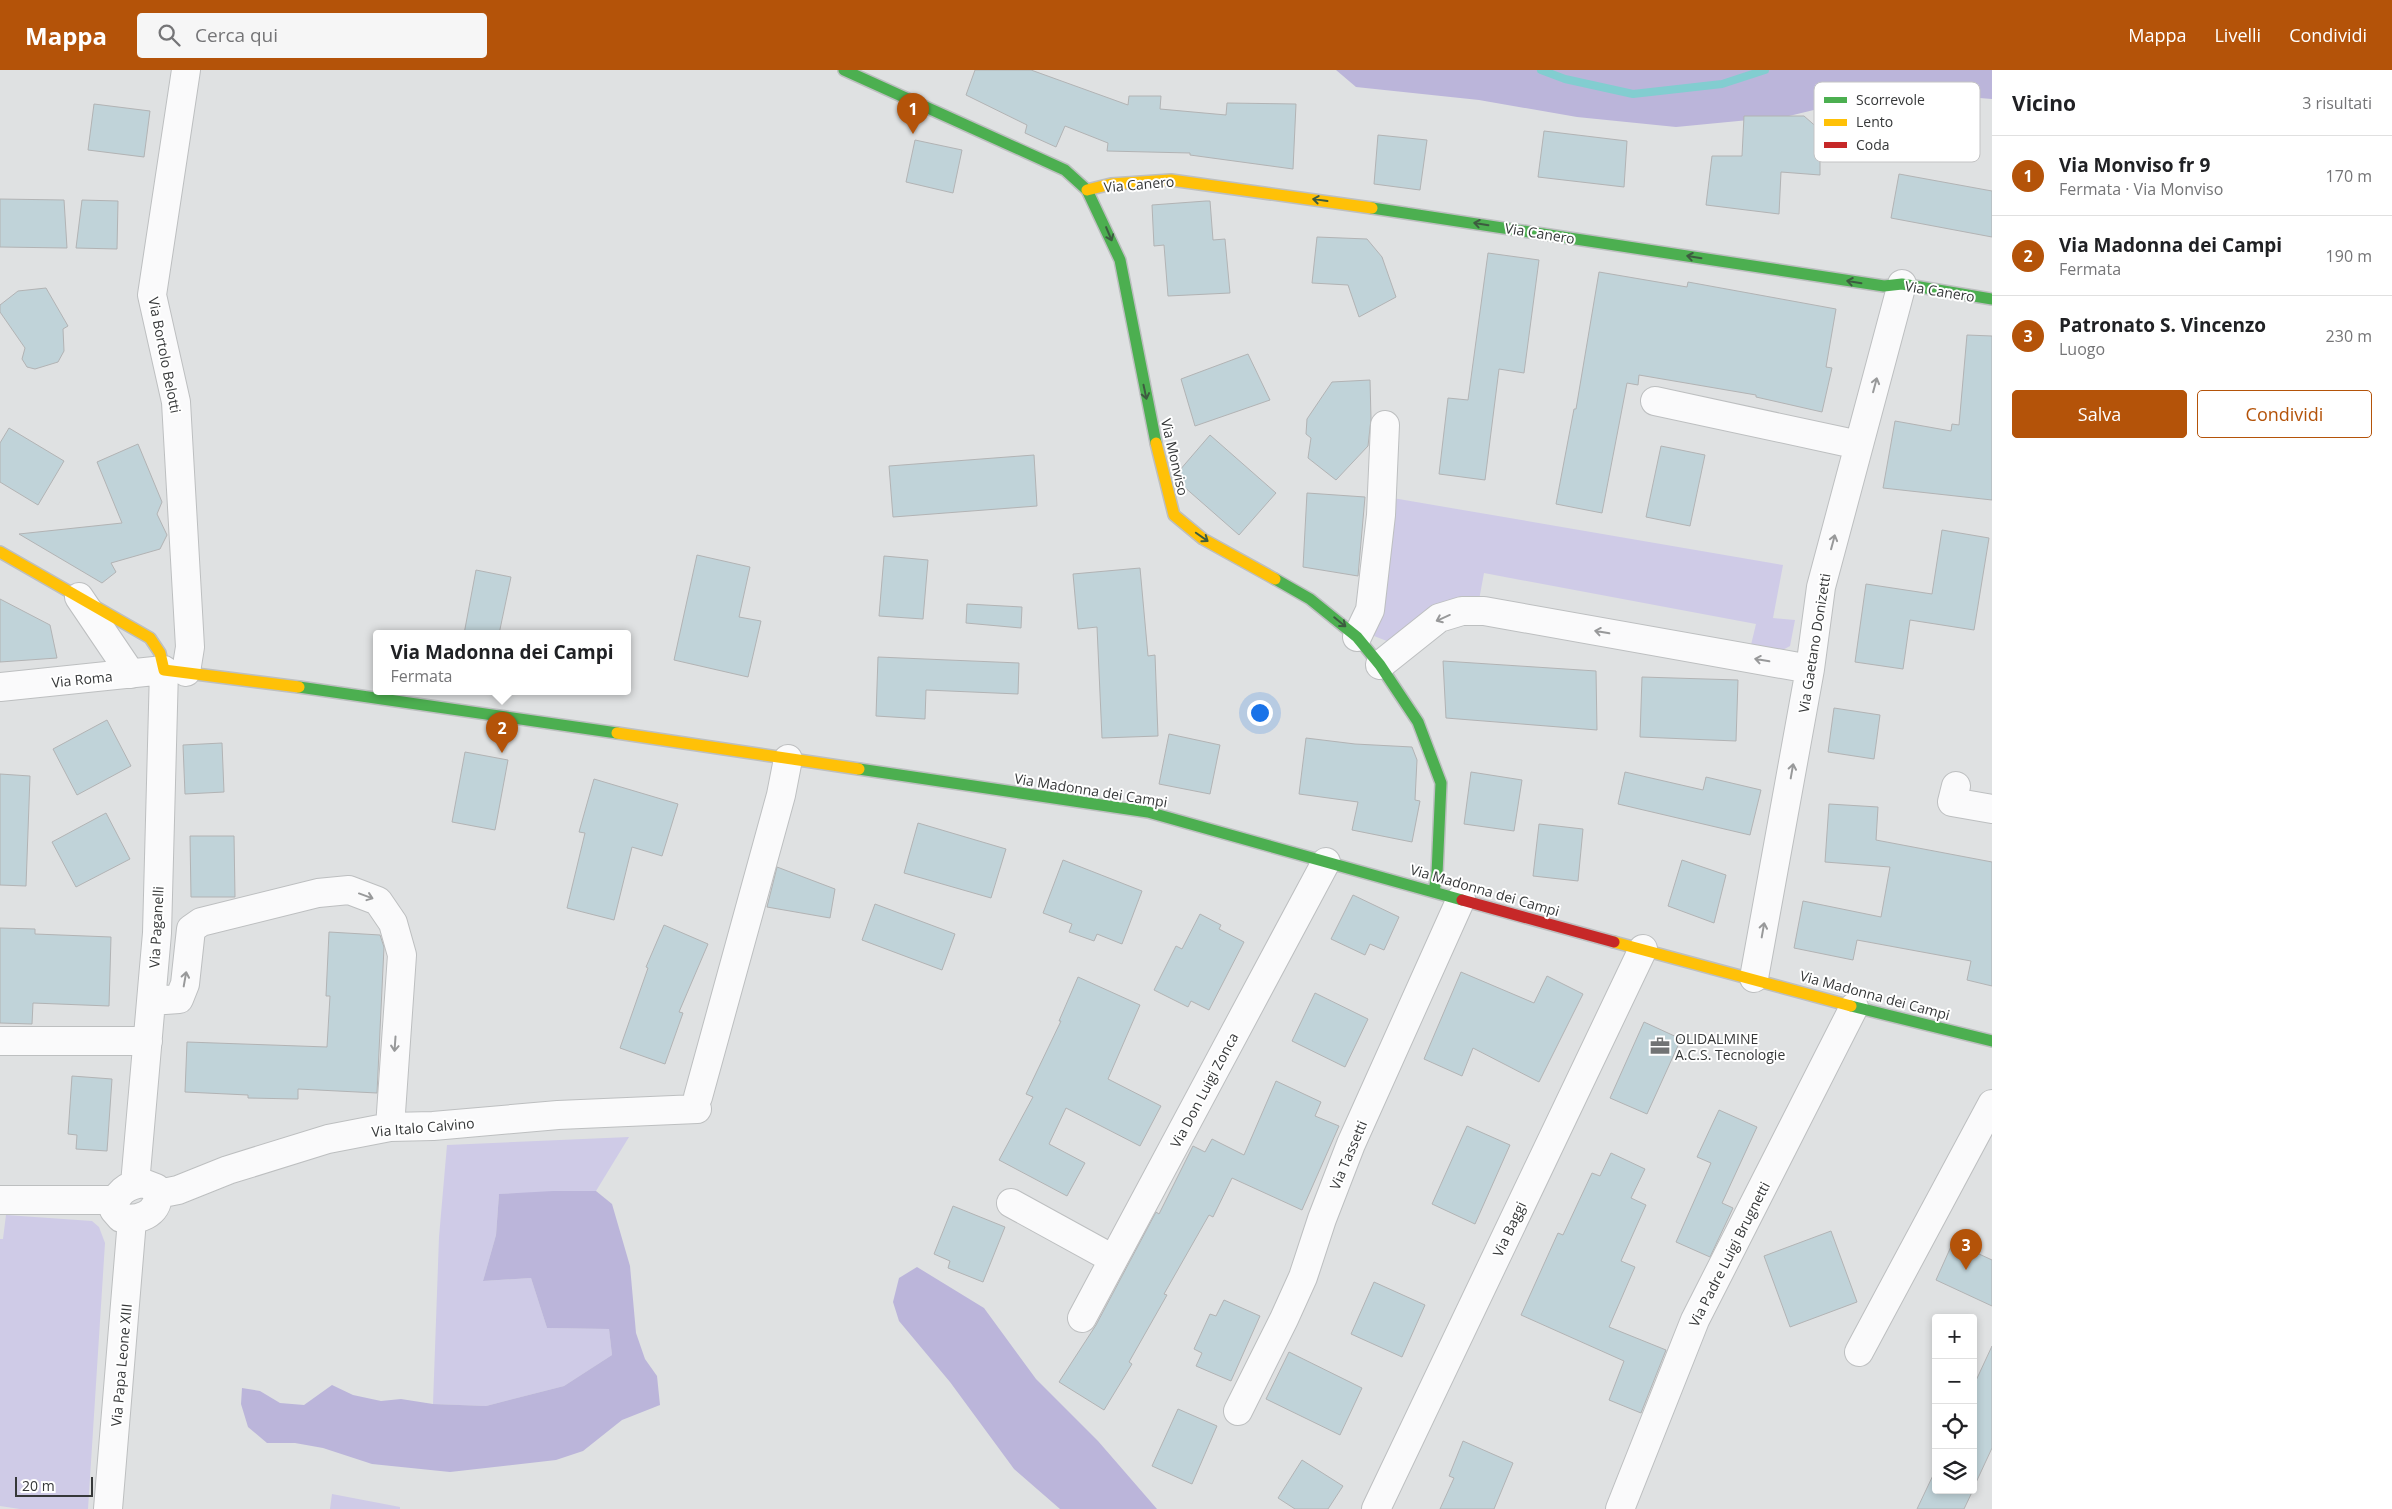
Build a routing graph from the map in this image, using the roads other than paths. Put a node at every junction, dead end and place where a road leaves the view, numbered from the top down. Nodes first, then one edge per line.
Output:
1 (186, 70) edge
2 (844, 70) edge
3 (1087, 190) junction
4 (1902, 284) junction
5 (1992, 299) edge
6 (1654, 401) dead end
7 (1385, 424) dead end
8 (1859, 446) junction
9 (0, 552) edge
10 (79, 597) junction
11 (1358, 637) junction
12 (1380, 666) junction
13 (1810, 669) junction
14 (175, 671) junction
15 (131, 674) junction
16 (0, 687) edge
17 (788, 759) junction
18 (1956, 786) dead end
19 (1992, 810) edge
20 (1326, 862) junction
21 (1434, 891) junction
22 (1461, 899) junction
23 (1643, 949) junction
24 (1754, 978) junction
25 (151, 1001) junction
26 (1854, 1007) junction
27 (0, 1041) edge
28 (148, 1041) junction
29 (1992, 1041) edge
30 (1992, 1104) edge
31 (390, 1127) junction
32 (0, 1200) edge
33 (135, 1200) junction
34 (1011, 1202) dead end
35 (1113, 1259) junction
36 (1082, 1318) dead end
37 (1858, 1352) dead end
38 (1238, 1411) dead end
39 (108, 1509) edge
40 (1376, 1509) edge
41 (1620, 1509) edge

1 - 14 street, Via Bortolo Belotti
2 - 3 street, Via Monviso
4 -> 3 street, Via Canero
3 -> 11 street, Via Monviso
4 - 5 street, Via Canero
8 -> 4 street, Via Gaetano Donizetti
6 - 8 street
7 - 11 street
13 -> 8 street, Via Gaetano Donizetti
9 - 10 street
10 - 14 street
10 - 15 street
11 - 12 street, Via Monviso
13 -> 12 street
12 - 21 street, Via Monviso
24 -> 13 street, Via Gaetano Donizetti
14 - 15 street, Via Roma
14 - 17 street, Via Madonna dei Campi
14 - 25 street, Via Paganelli
15 - 16 street, Via Roma
17 - 20 street, Via Madonna dei Campi
17 - 31 street, Via Italo Calvino
18 - 19 street
20 - 21 street, Via Madonna dei Campi
20 - 35 street, Via Don Luigi Zonca
21 - 22 street, Via Madonna dei Campi
22 - 23 street, Via Madonna dei Campi
22 - 38 street, Via Tassetti
23 - 24 street, Via Madonna dei Campi
23 - 40 street, Via Baggi
24 - 26 street, Via Madonna dei Campi
25 - 28 street, Via Paganelli
25 -> 31 street
26 - 29 street, Via Madonna dei Campi
26 - 41 street, Via Padre Luigi Brugnetti
27 - 28 street
28 - 33 street, Via Paganelli
30 - 37 street
31 - 33 street, Via Italo Calvino
32 - 33 street
33 - 39 street, Via Papa Leone XIII
34 - 35 street
35 - 36 street, Via Don Luigi Zonca

